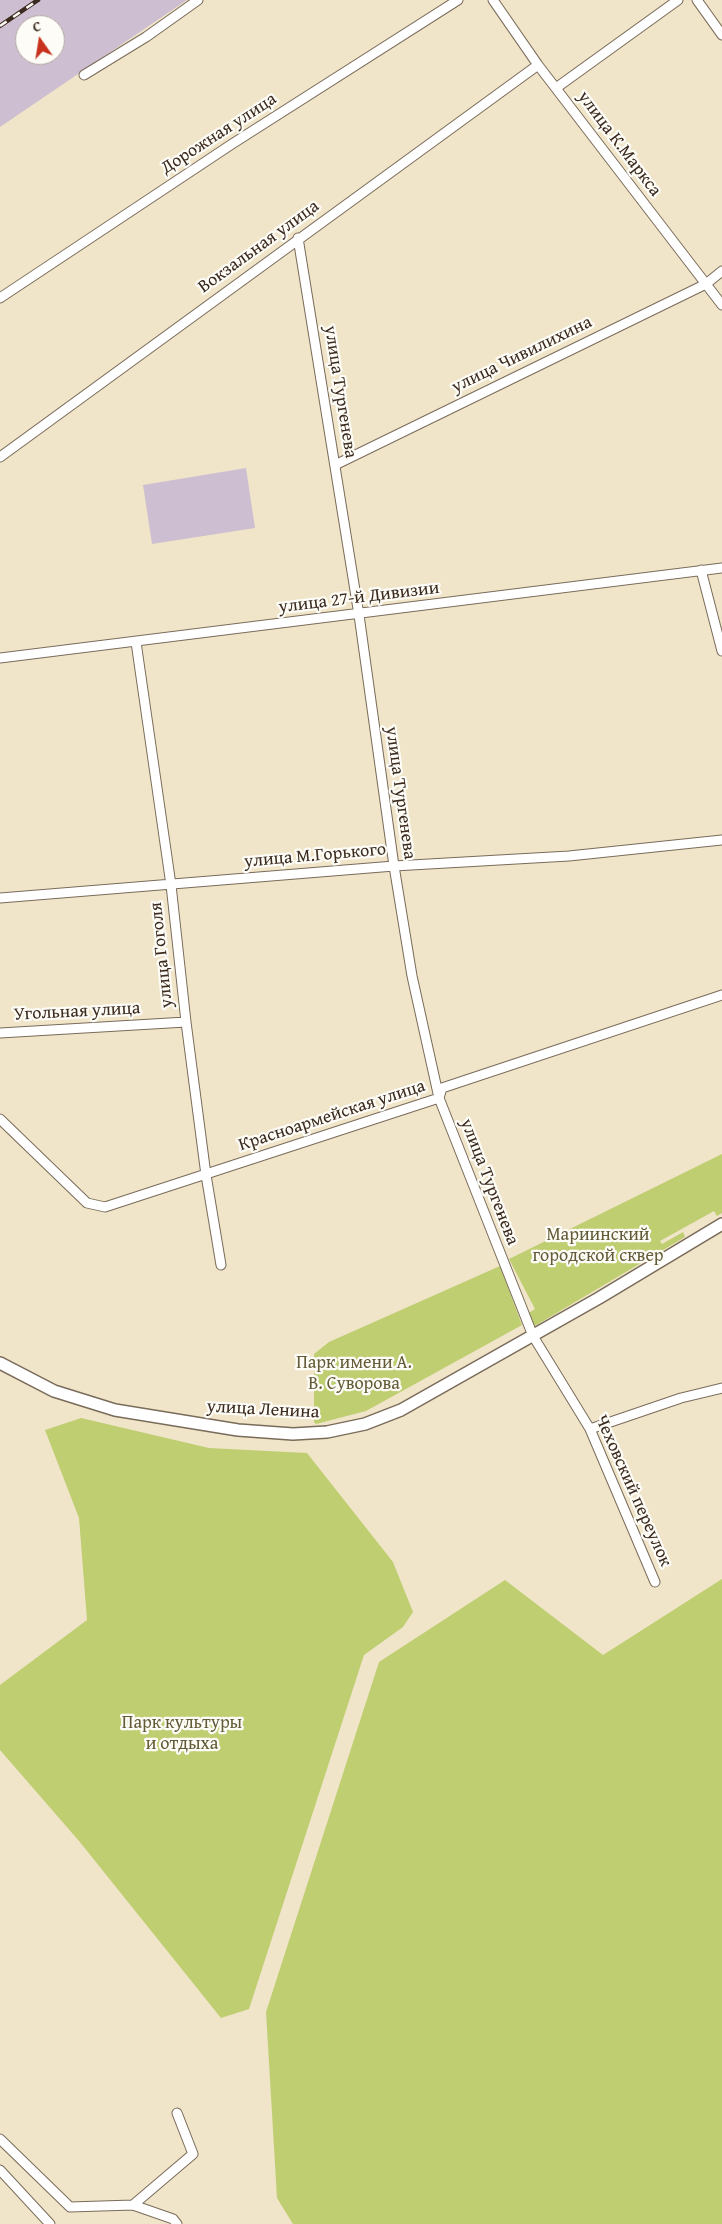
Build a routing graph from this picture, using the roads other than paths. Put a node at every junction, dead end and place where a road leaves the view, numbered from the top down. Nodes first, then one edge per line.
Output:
1 (198, 0) edge
2 (458, 0) edge
3 (493, 0) edge
4 (678, 0) edge
5 (697, 0) edge
6 (722, 35) edge
7 (538, 65) junction
8 (84, 75) dead end
9 (556, 88) junction
10 (298, 238) junction
11 (722, 271) edge
12 (706, 284) junction
13 (0, 298) edge
14 (722, 305) edge
15 (0, 457) edge
16 (335, 465) junction
17 (722, 568) edge
18 (701, 570) junction
19 (359, 615) junction
20 (136, 642) junction
21 (722, 651) edge
22 (0, 658) edge
23 (722, 840) edge
24 (394, 866) junction
25 (171, 885) junction
26 (0, 898) edge
27 (722, 995) edge
28 (186, 1022) junction
29 (0, 1033) edge
30 (439, 1098) junction
31 (0, 1119) edge
32 (206, 1175) junction
33 (722, 1224) edge
34 (221, 1265) dead end
35 (533, 1336) junction
36 (0, 1362) edge
37 (722, 1388) edge
38 (590, 1428) junction
39 (655, 1582) dead end
40 (177, 2113) dead end
41 (0, 2140) edge
42 (1, 2173) edge
43 (133, 2204) junction
44 (50, 2224) edge
45 (177, 2224) edge

1 - 8 street
2 - 13 street, Дорожная улица
3 - 7 street, улица К.Маркса
4 - 9 street
5 - 6 street
7 - 9 street, улица К.Маркса
7 - 10 street, Вокзальная улица
9 - 12 street, улица К.Маркса
10 - 15 street, Вокзальная улица
10 - 16 street, улица Тургенева
11 - 12 street, улица Чивилихина
12 - 14 street, улица К.Маркса
12 - 16 street, улица Чивилихина
16 - 19 street, улица Тургенева
17 - 18 street, улица 27-й Дивизии
18 - 19 street, улица 27-й Дивизии
18 - 21 street
19 - 20 street, улица 27-й Дивизии
19 - 24 street, улица Тургенева
20 - 22 street, улица 27-й Дивизии
20 - 25 street, улица Гоголя
23 - 24 street, улица М.Горького
24 - 25 street, улица М.Горького
24 - 30 street, улица Тургенева
25 - 26 street, улица М.Горького
25 - 28 street, улица Гоголя
27 - 30 street, Красноармейская улица
28 - 29 street, Угольная улица
28 - 32 street, улица Гоголя
30 - 32 street, Красноармейская улица
30 - 35 street, улица Тургенева
31 - 32 street, Красноармейская улица
32 - 34 street, улица Гоголя
33 - 35 main road, улица Ленина
35 - 36 main road, улица Ленина
35 - 38 street, Чеховский переулок
37 - 38 street
38 - 39 street, Чеховский переулок
40 - 43 street
41 - 43 street
42 - 44 street
43 - 45 street

